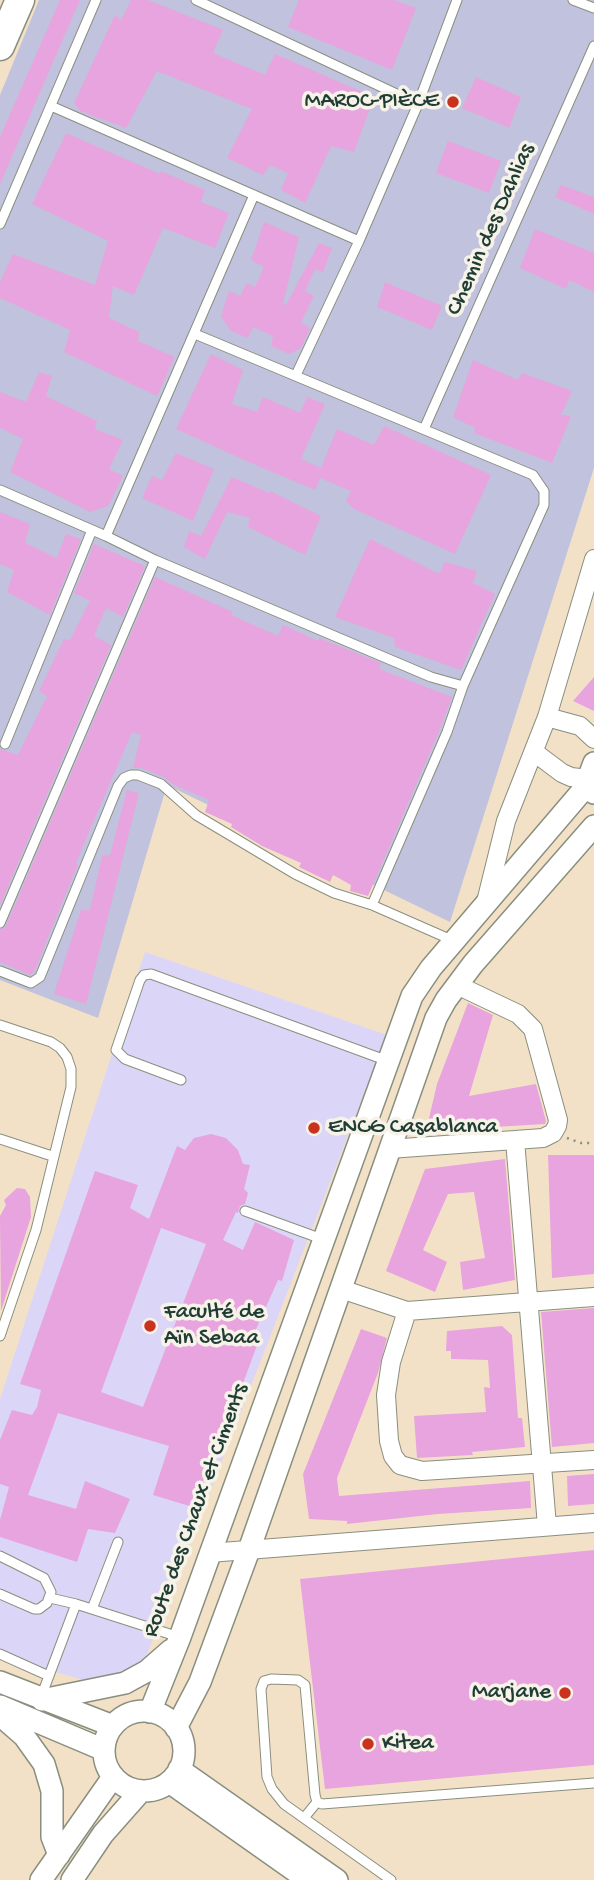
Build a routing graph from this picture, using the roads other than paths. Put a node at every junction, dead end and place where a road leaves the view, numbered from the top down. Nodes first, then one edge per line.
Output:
1 (19, 0) edge
2 (96, 0) edge
3 (196, 0) edge
4 (457, 0) edge
5 (573, 0) edge
6 (594, 8) edge
7 (0, 46) edge
8 (594, 46) edge
9 (418, 104) junction
10 (51, 106) junction
11 (254, 195) junction
12 (0, 224) edge
13 (359, 241) junction
14 (195, 334) junction
15 (296, 375) junction
16 (425, 429) junction
17 (0, 490) edge
18 (92, 530) junction
19 (106, 536) junction
20 (594, 559) edge
21 (155, 560) junction
22 (463, 686) junction
23 (547, 717) junction
24 (594, 739) edge
25 (5, 744) dead end
26 (534, 752) junction
27 (591, 779) edge
28 (594, 827) edge
29 (486, 902) junction
30 (372, 905) junction
31 (0, 923) edge
32 (454, 941) junction
33 (0, 971) edge
34 (457, 985) junction
35 (0, 1025) edge
36 (388, 1061) junction
37 (181, 1080) dead end
38 (0, 1139) edge
39 (515, 1140) junction
40 (389, 1149) junction
41 (52, 1156) junction
42 (245, 1211) dead end
43 (323, 1239) junction
44 (341, 1289) junction
45 (594, 1297) edge
46 (528, 1300) junction
47 (407, 1311) junction
48 (0, 1336) edge
49 (594, 1460) edge
50 (543, 1464) junction
51 (594, 1523) edge
52 (547, 1526) junction
53 (118, 1542) dead end
54 (249, 1550) junction
55 (209, 1553) junction
56 (0, 1556) edge
57 (0, 1594) edge
58 (50, 1598) junction
59 (76, 1604) junction
60 (92, 1609) junction
61 (179, 1640) junction
62 (0, 1654) edge
63 (49, 1676) junction
64 (0, 1682) edge
65 (41, 1699) junction
66 (0, 1706) edge
67 (150, 1712) junction
68 (0, 1715) edge
69 (113, 1726) junction
70 (176, 1728) junction
71 (104, 1750) junction
72 (174, 1775) junction
73 (113, 1777) junction
74 (594, 1783) edge
75 (141, 1791) junction
76 (317, 1802) junction
77 (304, 1818) junction
78 (59, 1855) junction
79 (41, 1880) edge
80 (72, 1880) edge
81 (308, 1880) edge
82 (337, 1880) edge
83 (391, 1880) edge

1 - 7 highway
2 - 10 lane
3 - 9 lane
4 - 9 lane
5 - 6 lane
8 - 16 lane, Chemin des Dahlias
9 - 13 lane
10 - 11 lane
10 - 12 lane
11 - 13 lane
11 - 14 lane
13 - 15 lane
14 - 15 lane
14 - 19 lane
15 - 16 lane
16 - 22 lane
17 - 18 lane
18 - 19 lane
18 - 25 lane
19 - 21 lane
20 - 23 street
21 - 22 lane
21 - 31 lane
22 - 30 lane
23 - 24 street
23 - 26 street
26 - 27 street
26 - 29 street
27 - 29 street, Route des Chaux et Ciments
28 - 34 street
29 - 32 street, Route des Chaux et Ciments
30 - 32 lane
30 - 33 lane
32 - 36 street, Route des Chaux et Ciments
34 - 39 street
34 - 40 street
35 - 41 lane
36 - 37 lane
36 - 43 street, Route des Chaux et Ciments
38 - 41 lane
39 - 40 street
39 - 46 street
40 - 44 street
41 - 48 lane
42 - 43 lane
43 - 55 street, Route des Chaux et Ciments
44 - 47 street
44 - 54 street
45 - 46 street
46 - 47 street
46 - 50 street
47 - 50 street
49 - 50 street
50 - 52 street
51 - 52 street
52 - 54 street
53 - 60 lane
54 - 55 street
54 - 70 street
55 - 61 street, Route des Chaux et Ciments
56 - 58 lane
57 - 58 lane
58 - 59 lane
59 - 60 lane
59 - 63 lane
60 - 61 lane
61 - 65 street
61 - 67 street, Route des Chaux et Ciments
62 - 63 lane
63 - 65 lane
64 - 65 street
65 - 69 street
66 - 71 street
67 - 69 street
67 - 70 street
68 - 78 street
69 - 71 street
70 - 72 street
71 - 73 street
72 - 75 street
72 - 81 street
72 - 82 street
73 - 75 street
73 - 78 street
74 - 76 lane
75 - 80 street
76 - 77 lane
76 - 77 lane
77 - 83 lane
78 - 79 street

